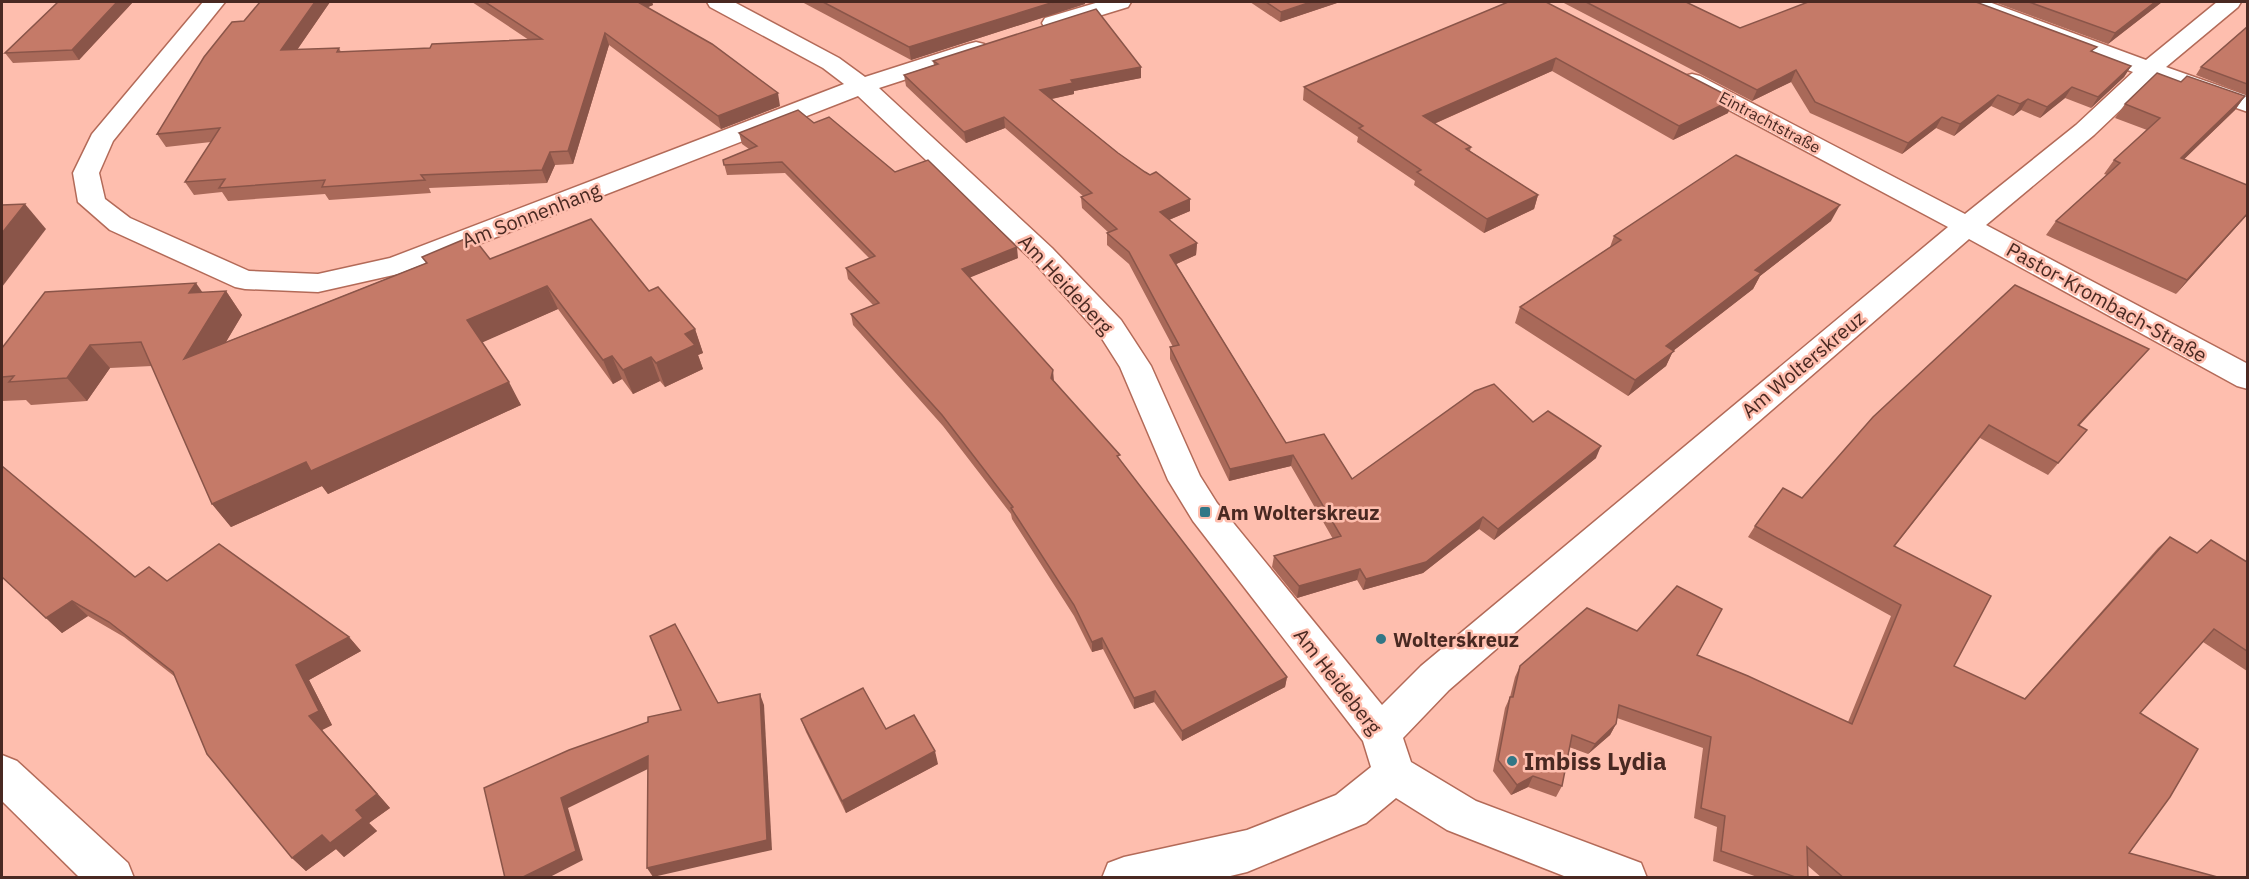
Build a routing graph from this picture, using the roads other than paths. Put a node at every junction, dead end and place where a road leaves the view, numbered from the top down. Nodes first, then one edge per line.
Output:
1 (214, 2) edge
2 (718, 2) edge
3 (1120, 2) edge
4 (1971, 2) edge
5 (2230, 2) edge
6 (1030, 31) edge
7 (997, 42) edge
8 (1666, 67) edge
9 (2150, 69) junction
10 (862, 86) junction
11 (2247, 105) edge
12 (1967, 225) junction
13 (2247, 378) edge
14 (1381, 733) junction
15 (2, 774) edge
16 (1394, 774) junction
17 (112, 878) edge
18 (1124, 878) edge
19 (1625, 878) edge

1 - 10 street, Am Sonnenhang
2 - 10 street, Am Heideberg
3 - 6 street
4 - 9 street
5 - 9 street, Am Wolterskreuz
7 - 10 street, Am Sonnenhang
8 - 12 street, Eintrachtstraße
9 - 11 street
9 - 12 street, Am Wolterskreuz
10 - 14 street, Am Heideberg
12 - 13 street, Pastor-Krombach-Straße
12 - 14 street, Am Wolterskreuz
14 - 16 street, Am Heideberg
15 - 17 street
16 - 18 street
16 - 19 street

